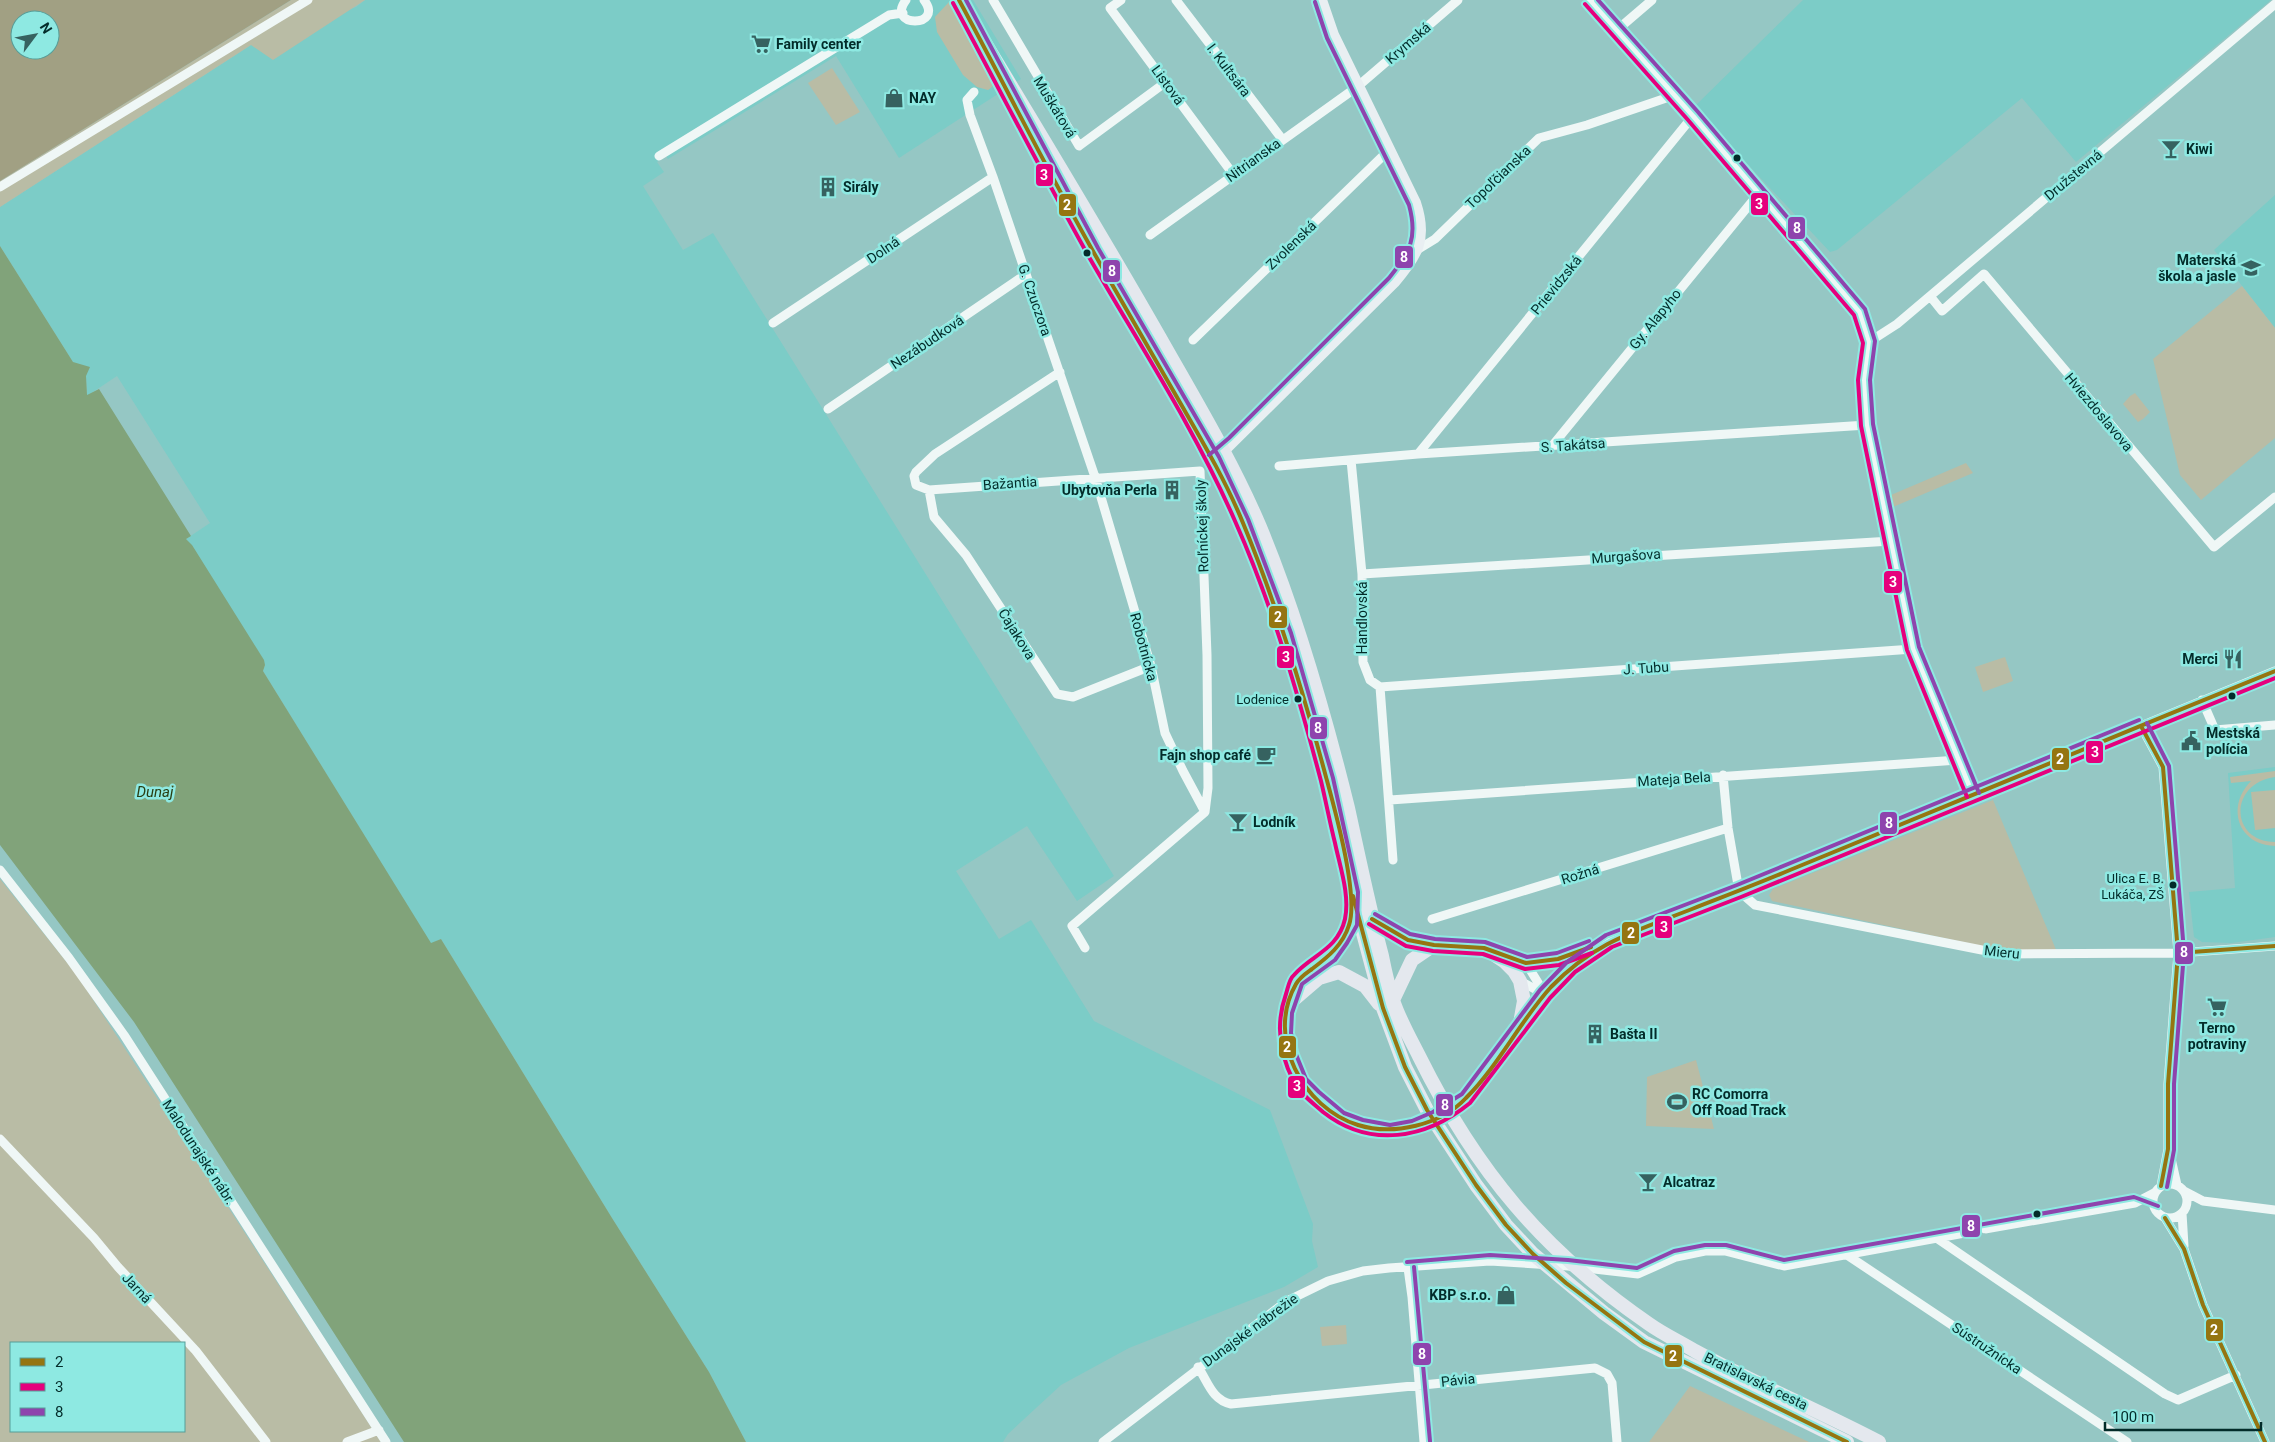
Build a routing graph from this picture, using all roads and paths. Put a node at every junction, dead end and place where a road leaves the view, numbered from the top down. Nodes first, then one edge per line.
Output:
1 (308, 0) edge
2 (906, 0) edge
3 (937, 0) edge
4 (993, 0) edge
5 (1121, 0) edge
6 (1176, 0) edge
7 (1320, 0) edge
8 (1458, 0) edge
9 (1590, 0) edge
10 (1652, 0) edge
11 (960, 1) edge
12 (926, 2) edge
13 (2275, 4) edge
14 (903, 13) junction
15 (1617, 30) junction
16 (1166, 82) junction
17 (1357, 86) junction
18 (974, 92) dead end
19 (1675, 95) junction
20 (1694, 116) junction
21 (1282, 139) junction
22 (1390, 150) junction
23 (659, 156) dead end
24 (1233, 174) junction
25 (993, 177) junction
26 (0, 187) edge
27 (1758, 193) junction
28 (1150, 235) dead end
29 (1418, 250) junction
30 (1026, 275) junction
31 (1930, 296) junction
32 (773, 323) dead end
33 (1193, 340) dead end
34 (1869, 342) junction
35 (1060, 372) junction
36 (828, 409) dead end
37 (1866, 425) junction
38 (1552, 446) junction
39 (1224, 451) junction
40 (1418, 454) junction
41 (1213, 460) junction
42 (1351, 460) junction
43 (1279, 466) dead end
44 (1200, 471) junction
45 (1095, 477) junction
46 (929, 490) junction
47 (2275, 497) edge
48 (1891, 541) junction
49 (1362, 574) junction
50 (1913, 649) junction
51 (1151, 666) junction
52 (2275, 672) edge
53 (1380, 687) junction
54 (2202, 700) junction
55 (2275, 725) edge
56 (2141, 726) junction
57 (1958, 760) junction
58 (1723, 775) junction
59 (1973, 795) junction
60 (1390, 800) junction
61 (1206, 812) junction
62 (1728, 828) junction
63 (1393, 860) dead end
64 (0, 870) edge
65 (1738, 891) junction
66 (1352, 892) junction
67 (1372, 919) junction
68 (1432, 919) dead end
69 (1609, 941) junction
70 (1434, 945) junction
71 (2275, 946) edge
72 (1085, 948) dead end
73 (1484, 948) junction
74 (2178, 954) junction
75 (1526, 963) junction
76 (1520, 981) junction
77 (1546, 994) junction
78 (1290, 1002) junction
79 (1388, 1004) junction
80 (1518, 1029) junction
81 (0, 1139) edge
82 (2168, 1149) junction
83 (2180, 1188) junction
84 (2158, 1190) junction
85 (2203, 1201) junction
86 (2135, 1204) junction
87 (2275, 1210) edge
88 (2156, 1212) junction
89 (2183, 1212) junction
90 (2165, 1218) junction
91 (1985, 1229) tunnel mouth
92 (1970, 1232) tunnel mouth
93 (1938, 1239) junction
94 (2184, 1249) junction
95 (1847, 1255) junction
96 (1408, 1268) junction
97 (1198, 1367) junction
98 (2236, 1375) junction
99 (1420, 1385) junction
100 (378, 1430) junction
101 (266, 1442) edge
102 (347, 1442) edge
103 (386, 1442) edge
104 (1102, 1442) edge
105 (1424, 1442) edge
106 (1617, 1442) edge
107 (1848, 1442) edge
108 (1879, 1442) edge
109 (2127, 1442) edge
110 (2264, 1442) edge

1 - 26 street
2 - 14 street
3 - 12 street
4 - 16 street, Muškátová
5 - 16 street, Listová
6 - 21 street, I. Kultsára
7 - 17 main road
8 - 17 street, Krymská
9 - 15 street
10 - 15 street
11 - 39 main road, Bratislavská cesta
11 - 41 main road, Bratislavská cesta
12 - 14 street
13 - 31 street, Družstevná
14 - 23 street
15 - 19 street
16 - 24 street, Listová
17 - 21 street, Nitrianska
17 - 22 main road
18 - 25 street, G. Czuczora
19 - 20 street
19 - 29 street, Topoľčianska
20 - 27 street
20 - 40 street, Prievidzská
21 - 24 street, Nitrianska
22 - 29 main road
22 - 33 street, Zvolenská
24 - 28 street, Nitrianska
25 - 30 street, G. Czuczora
25 - 32 street, Dolná
27 - 34 street
27 - 38 street, Gy. Alapyho
29 - 39 main road, Roľníckej školy
30 - 35 street, G. Czuczora
30 - 36 street, Nezábudková
31 - 34 street, Družstevná
31 - 47 street, Hviezdoslavova
34 - 37 street
35 - 45 street, G. Czuczora
35 - 46 street
37 - 38 street, S. Takátsa
37 - 48 street
38 - 40 street, S. Takátsa
39 - 41 main road, Roľníckej školy
39 - 67 main road, Bratislavská cesta
40 - 42 street, S. Takátsa
41 - 44 street, Roľníckej školy
41 - 66 main road, Bratislavská cesta
42 - 43 street, S. Takátsa
42 - 49 street, Handlovská
44 - 45 street, Bažantia
44 - 61 street, Roľníckej školy
45 - 46 street, Bažantia
45 - 51 street, Robotnícka
46 - 51 street, Čajakova
48 - 49 street, Murgašova
48 - 50 street
49 - 53 street, Handlovská
50 - 53 street, J. Tubu
50 - 57 street
51 - 61 street, Robotnícka
52 - 54 street
53 - 60 street
54 - 55 street
54 - 56 street
56 - 59 street
56 - 74 street
57 - 58 street, Mateja Bela
57 - 59 street
58 - 60 street, Mateja Bela
58 - 62 street
59 - 65 street
60 - 63 street
61 - 72 street
62 - 65 street
62 - 68 street, Rožná
64 - 100 street, Malodunajské nábr.
65 - 69 street
65 - 74 street, Mieru
66 - 78 main road
66 - 79 main road, Bratislavská cesta
67 - 70 main road
67 - 79 main road, Bratislavská cesta
69 - 75 street
69 - 77 street
70 - 73 main road
70 - 79 main road
71 - 74 street, Mieru
73 - 75 street
73 - 76 main road
74 - 82 street
75 - 77 street
76 - 77 street
76 - 80 main road
77 - 80 street
78 - 79 main road
78 - 80 main road
79 - 107 main road, Bratislavská cesta
79 - 108 main road, Bratislavská cesta
81 - 101 street, Jarná
82 - 83 street
82 - 84 street
83 - 84 street
83 - 85 street
83 - 89 street
84 - 86 street
84 - 88 street
85 - 87 street
85 - 89 street
86 - 88 street
86 - 91 street
88 - 90 street
89 - 90 street
89 - 94 street
90 - 94 street
92 - 93 street, Dunajské nábrežie
93 - 95 street, Dunajské nábrežie
93 - 98 street
94 - 98 street
95 - 96 street, Dunajské nábrežie
95 - 109 street, Sústružnícka
96 - 97 street, Dunajské nábrežie
96 - 99 street
97 - 99 street, Pávia
97 - 104 street, Dunajské nábrežie
98 - 110 street
99 - 105 street
99 - 106 street, Pávia
100 - 102 street
100 - 103 street, Malodunajské nábr.

